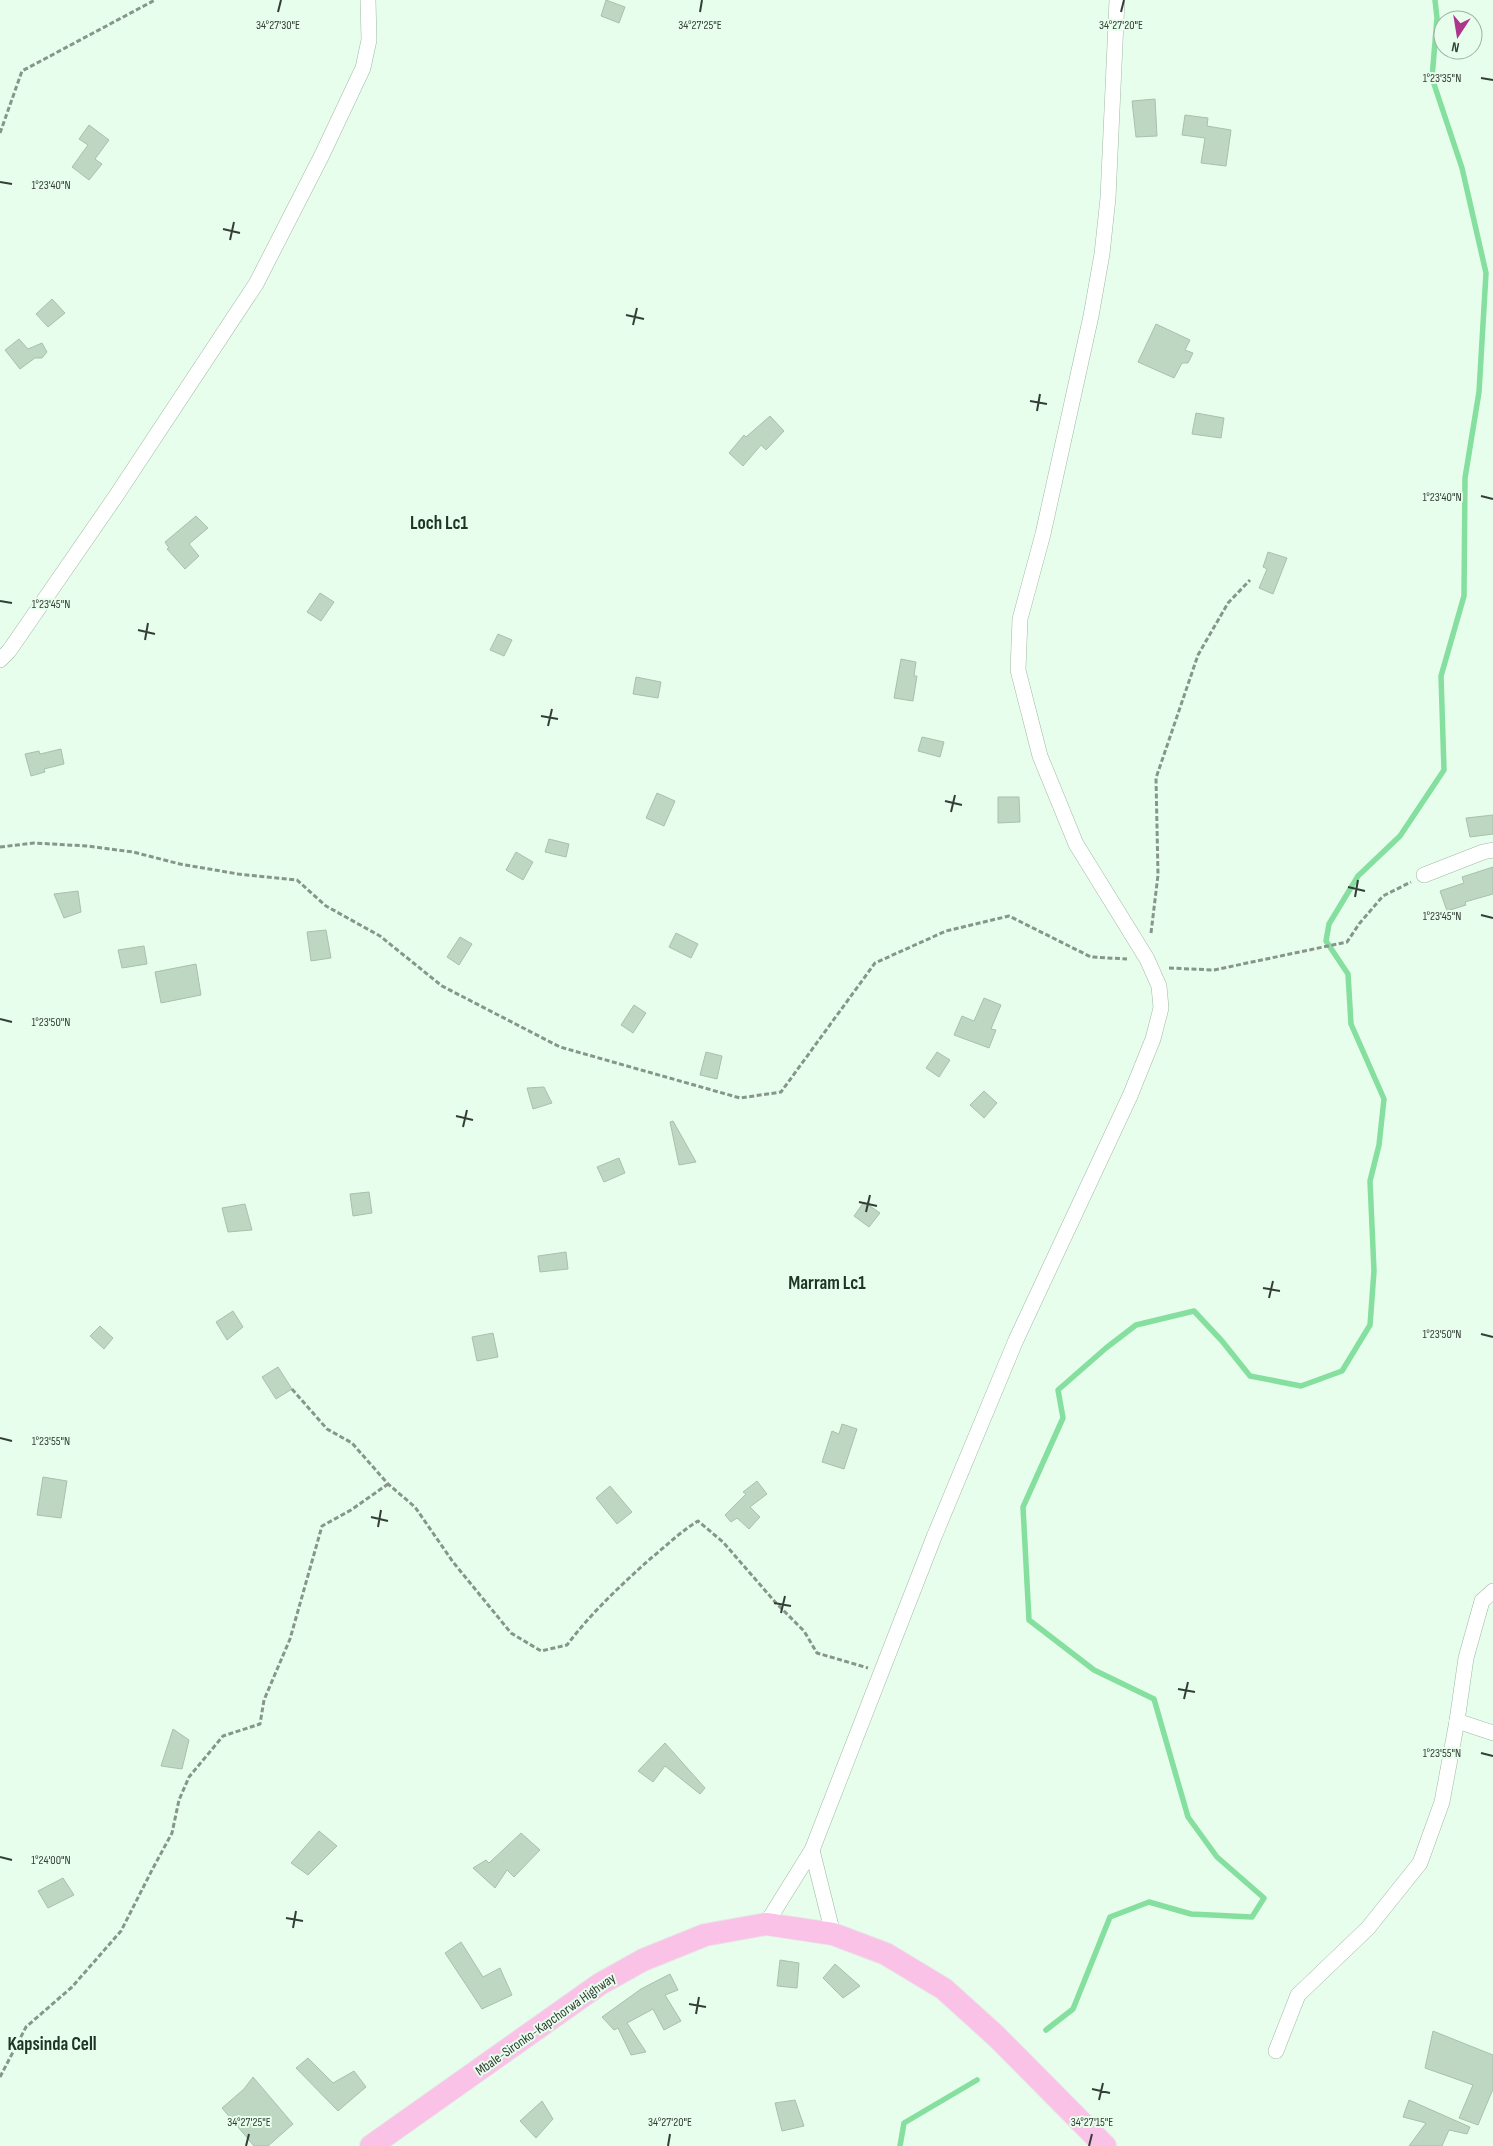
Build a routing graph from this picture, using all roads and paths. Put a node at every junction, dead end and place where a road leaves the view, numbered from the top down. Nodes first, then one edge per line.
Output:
1 (155, 0) edge
2 (368, 0) edge
3 (1117, 0) edge
4 (0, 133) edge
5 (1250, 580) dead end
6 (0, 660) edge
7 (0, 847) edge
8 (1493, 850) edge
9 (1424, 875) joint
10 (1149, 963) junction
11 (292, 1389) dead end
12 (388, 1484) junction
13 (1493, 1591) edge
14 (881, 1672) junction
15 (1457, 1721) junction
16 (1493, 1734) edge
17 (812, 1850) junction
18 (766, 1924) junction
19 (833, 1934) junction
20 (1276, 2051) dead end
21 (0, 2077) edge
22 (371, 2146) edge
23 (1105, 2146) edge

1 - 4 path
2 - 6 street
3 - 10 street
5 - 10 path
7 - 10 path
8 - 9 street
9 - 10 path
10 - 14 street
11 - 12 path
12 - 14 path
12 - 21 path
13 - 15 street
14 - 17 street
15 - 16 street
15 - 20 street
17 - 18 street
17 - 19 street
18 - 19 main road, Mbale-Sironko-Kapchorwa Highway
18 - 22 main road, Mbale-Sironko-Kapchorwa Highway
19 - 23 main road, Mbale-Sironko-Kapchorwa Highway

